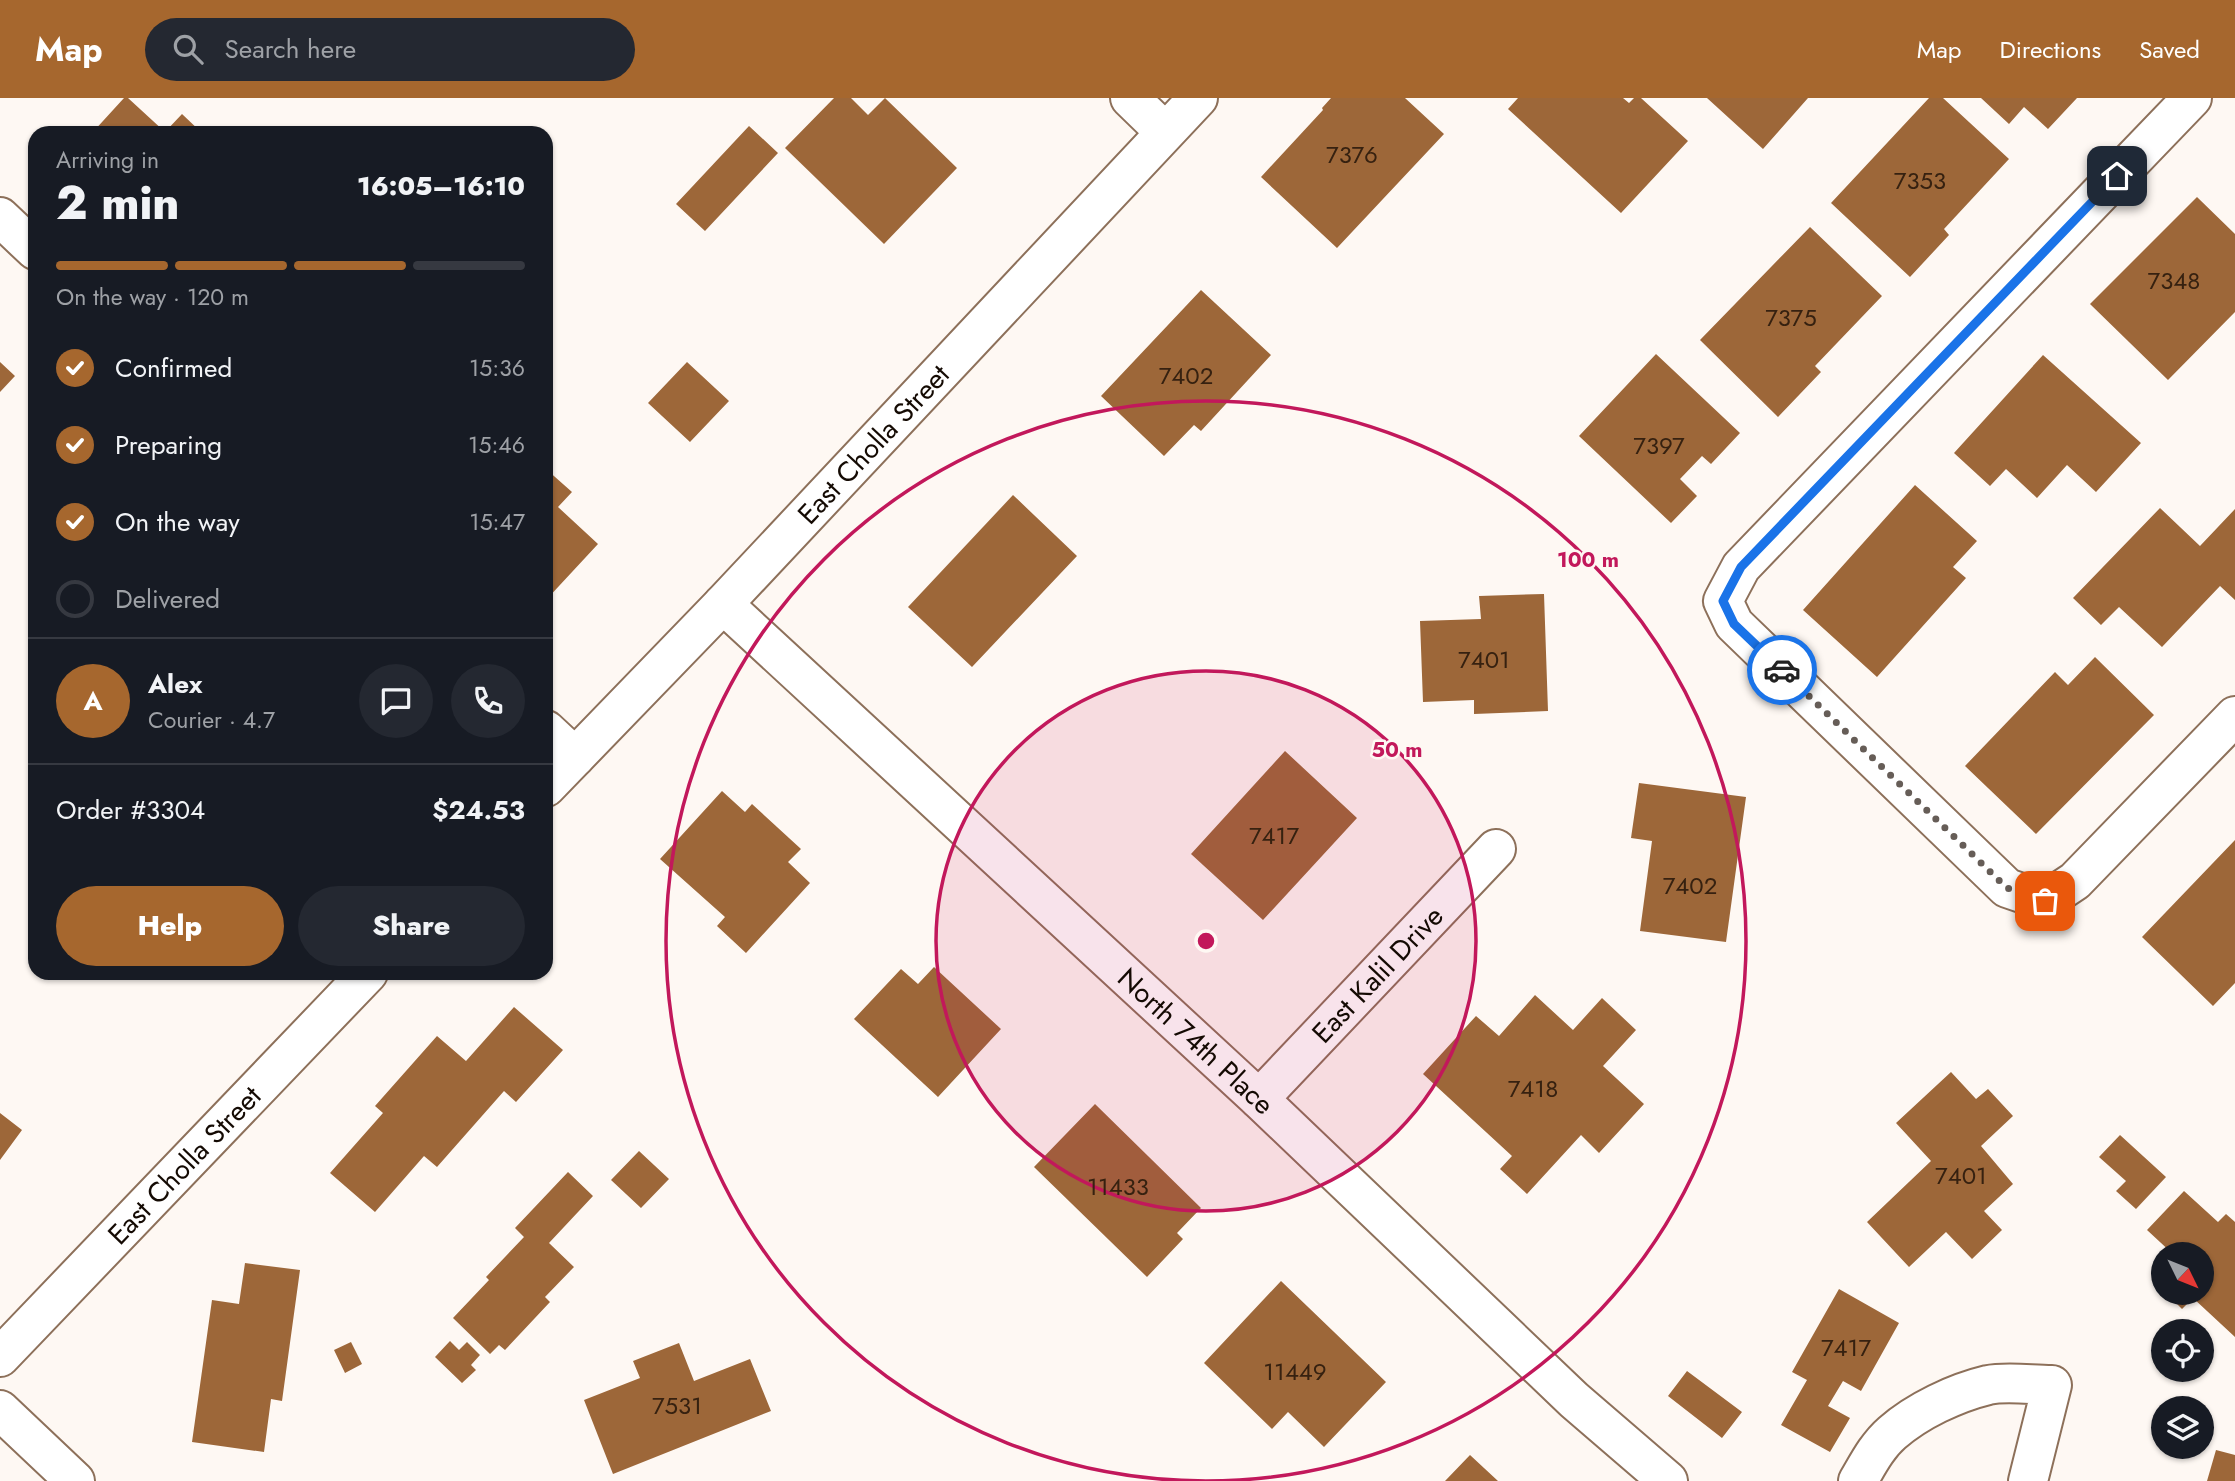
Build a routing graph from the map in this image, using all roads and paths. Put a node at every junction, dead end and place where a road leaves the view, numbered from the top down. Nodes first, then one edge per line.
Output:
1 (1130, 98) edge
2 (1198, 98) edge
3 (2192, 98) edge
4 (1166, 132) junction
5 (0, 217) edge
6 (28, 243) edge
7 (723, 604) junction
8 (2235, 716) edge
9 (553, 737) edge
10 (575, 757) junction
11 (553, 780) edge
12 (1496, 849) dead end
13 (361, 980) edge
14 (1259, 1099) junction
15 (0, 1357) edge
16 (0, 1410) edge
17 (75, 1481) edge
18 (1668, 1481) edge
19 (1858, 1481) edge
20 (2028, 1481) edge

1 - 4 street
2 - 4 street, East Cholla Street
3 - 8 street
4 - 7 street, East Cholla Street
5 - 6 street
7 - 10 street, East Cholla Street
7 - 14 street, North 74th Place
9 - 10 street
10 - 11 street, East Cholla Street
12 - 14 street, East Kalil Drive
13 - 15 street, East Cholla Street
14 - 18 street, North 74th Place
16 - 17 street
19 - 20 street

